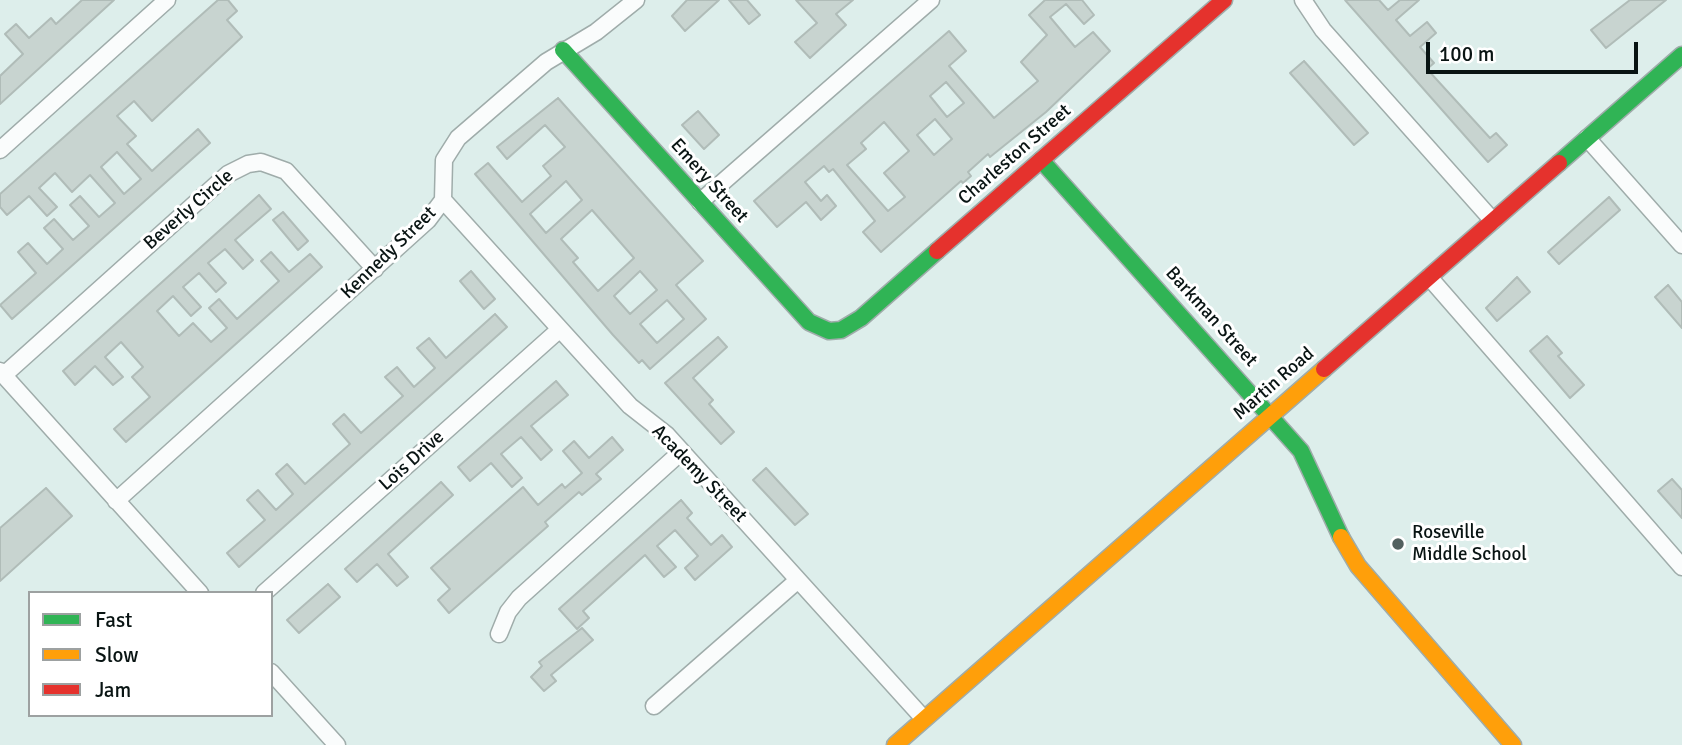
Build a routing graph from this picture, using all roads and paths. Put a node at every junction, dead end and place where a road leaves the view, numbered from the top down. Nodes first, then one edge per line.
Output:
1 (167, 0) edge
2 (636, 0) edge
3 (931, 0) edge
4 (1224, 0) edge
5 (1303, 0) edge
6 (564, 50) junction
7 (1682, 55) edge
8 (1587, 138) junction
9 (0, 149) edge
10 (1041, 160) junction
11 (443, 200) junction
12 (700, 202) junction
13 (1493, 220) junction
14 (1682, 245) edge
15 (375, 269) junction
16 (1429, 277) junction
17 (560, 329) junction
18 (829, 331) joint
19 (2, 373) edge
20 (1270, 415) junction
21 (681, 452) junction
22 (116, 501) junction
23 (1682, 567) edge
24 (799, 580) junction
25 (198, 591) edge
26 (266, 591) edge
27 (499, 634) dead end
28 (273, 674) edge
29 (654, 706) dead end
30 (924, 719) junction
31 (337, 745) edge
32 (895, 745) edge
33 (1513, 745) edge

1 - 9 street
2 - 6 street, Kennedy Street
3 - 12 street
4 - 10 street, Charleston Street
5 - 13 street
6 - 11 street, Kennedy Street
6 - 12 street, Emery Street
7 - 8 street, Martin Road
8 - 13 street, Martin Road
8 - 14 street
10 - 18 street, Charleston Street
10 - 20 street, Barkman Street
11 - 15 street, Kennedy Street
11 - 17 street, Academy Street
12 - 18 street, Emery Street
13 - 16 street, Martin Road
15 - 19 street, Beverly Circle
15 - 22 street, Kennedy Street
16 - 20 street, Martin Road
16 - 23 street
17 - 21 street, Academy Street
17 - 26 street, Lois Drive
19 - 22 street
20 - 30 street, Martin Road
20 - 33 street, Barkman Street
21 - 24 street, Academy Street
21 - 27 street
22 - 25 street
24 - 29 street
24 - 30 street, Academy Street
28 - 31 street
30 - 32 street, Martin Road

